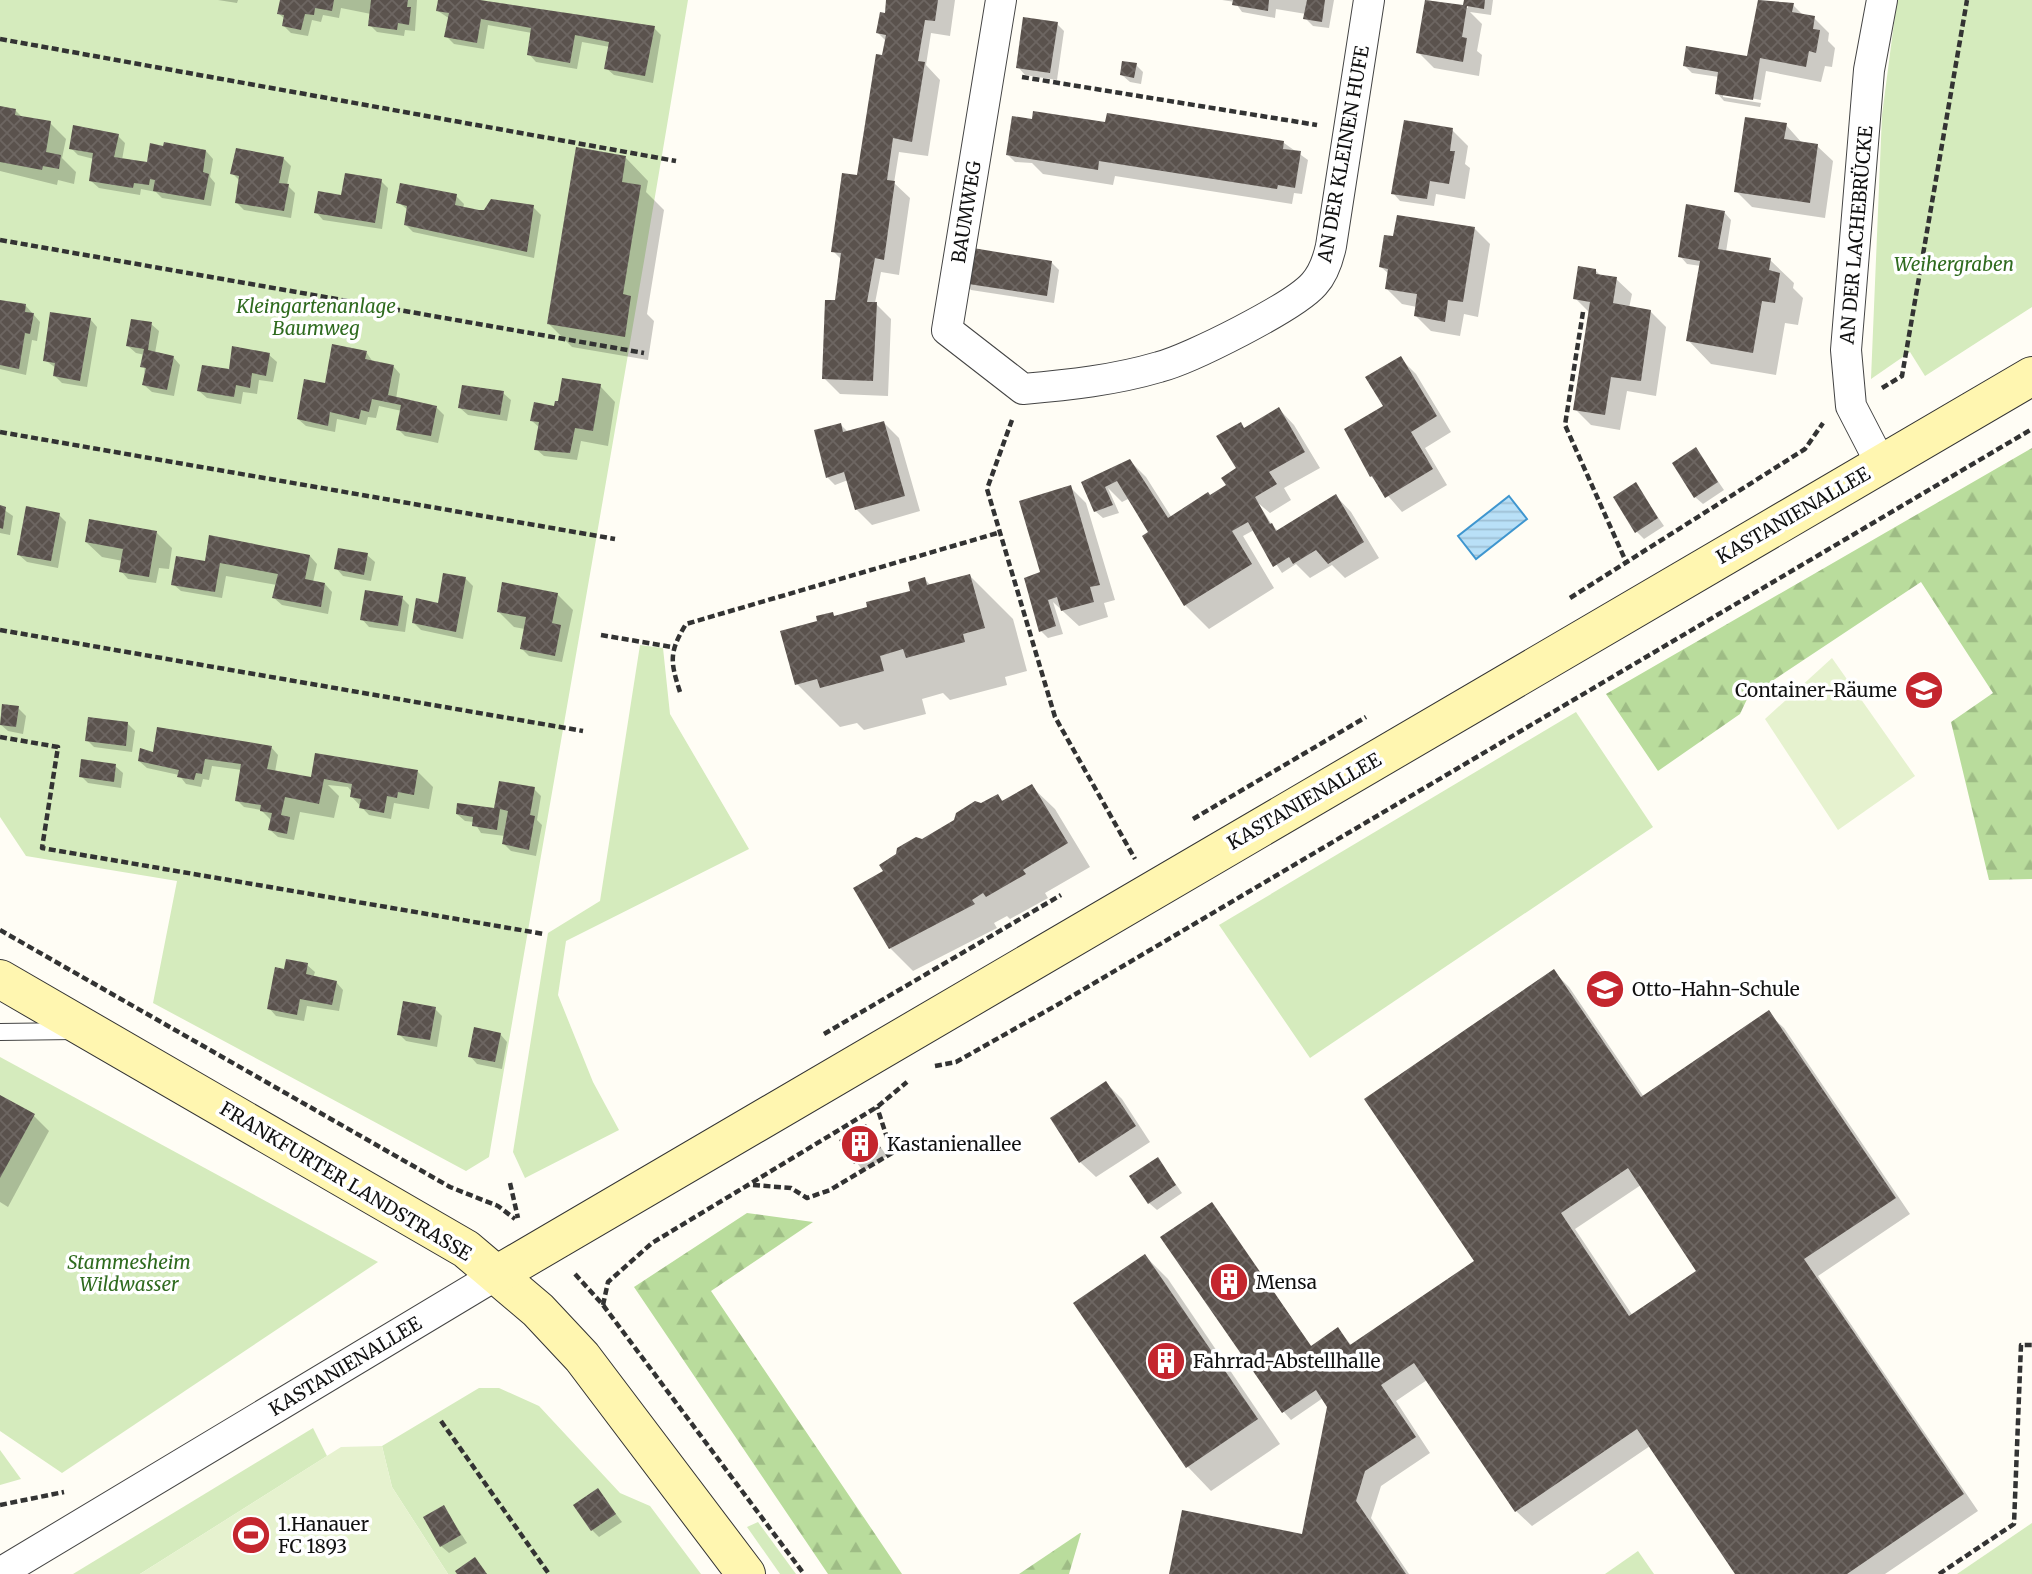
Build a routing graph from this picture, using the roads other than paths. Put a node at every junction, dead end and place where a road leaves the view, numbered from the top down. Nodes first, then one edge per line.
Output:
1 (1001, 0) edge
2 (1369, 0) edge
3 (1882, 0) edge
4 (2032, 376) edge
5 (1023, 389) joint
6 (1881, 464) junction
7 (0, 979) edge
8 (90, 1030) junction
9 (0, 1032) edge
10 (498, 1274) junction
11 (0, 1573) edge
12 (746, 1574) edge

1 - 5 street, BAUMWEG
2 - 5 street, AN DER KLEINEN HUFE
3 - 6 street, AN DER LACHEBRÜCKE
4 - 6 street, KASTANIENALLEE
6 - 10 street, KASTANIENALLEE
7 - 8 street, FRANKFURTER LANDSTRASSE
8 - 9 lane
8 - 10 street, FRANKFURTER LANDSTRASSE
10 - 11 street, KASTANIENALLEE
10 - 12 street, FRANKFURTER LANDSTRASSE

